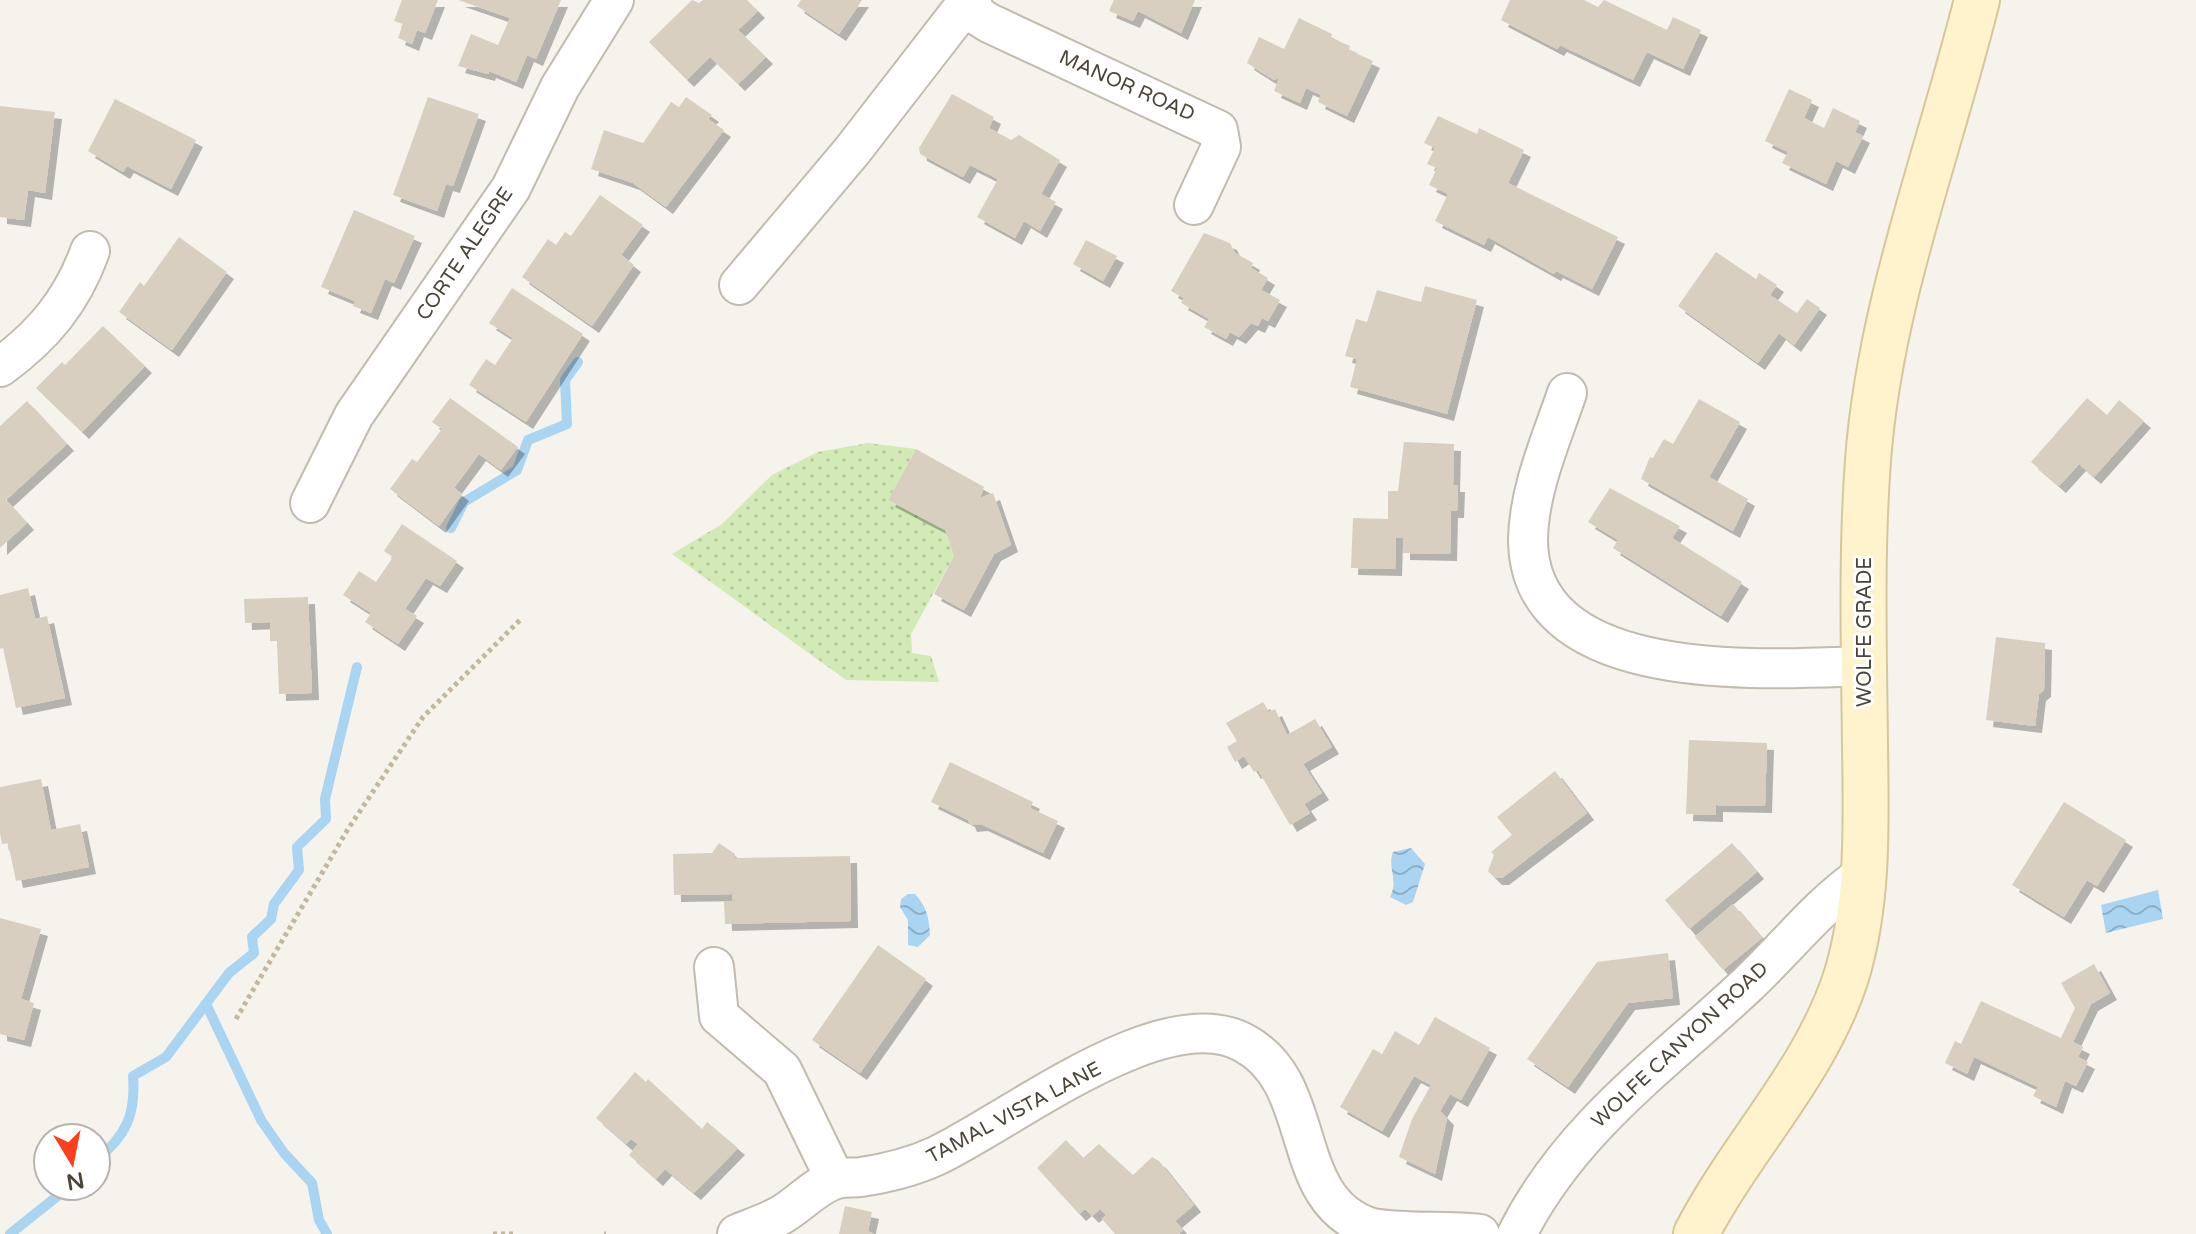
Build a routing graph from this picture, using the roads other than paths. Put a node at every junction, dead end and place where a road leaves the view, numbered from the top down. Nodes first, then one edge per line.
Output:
1 (614, 0) edge
2 (970, 0) edge
3 (1977, 0) edge
4 (1194, 205) dead end
5 (90, 251) dead end
6 (739, 285) dead end
7 (0, 367) edge
8 (1567, 393) dead end
9 (310, 503) dead end
10 (1864, 666) junction
11 (1864, 874) junction
12 (714, 967) dead end
13 (835, 1179) junction
14 (737, 1234) edge
15 (1480, 1234) edge
16 (1517, 1234) edge
17 (1696, 1234) edge

1 - 9 street, CORTE ALEGRE
2 - 4 street, MANOR ROAD
2 - 6 street
3 - 10 street, WOLFE GRADE
5 - 7 street
8 - 10 street
10 - 11 street, WOLFE GRADE
11 - 16 street, WOLFE CANYON ROAD
11 - 17 street, WOLFE GRADE
12 - 13 street
13 - 14 street, TAMAL VISTA LANE
13 - 15 street, TAMAL VISTA LANE

